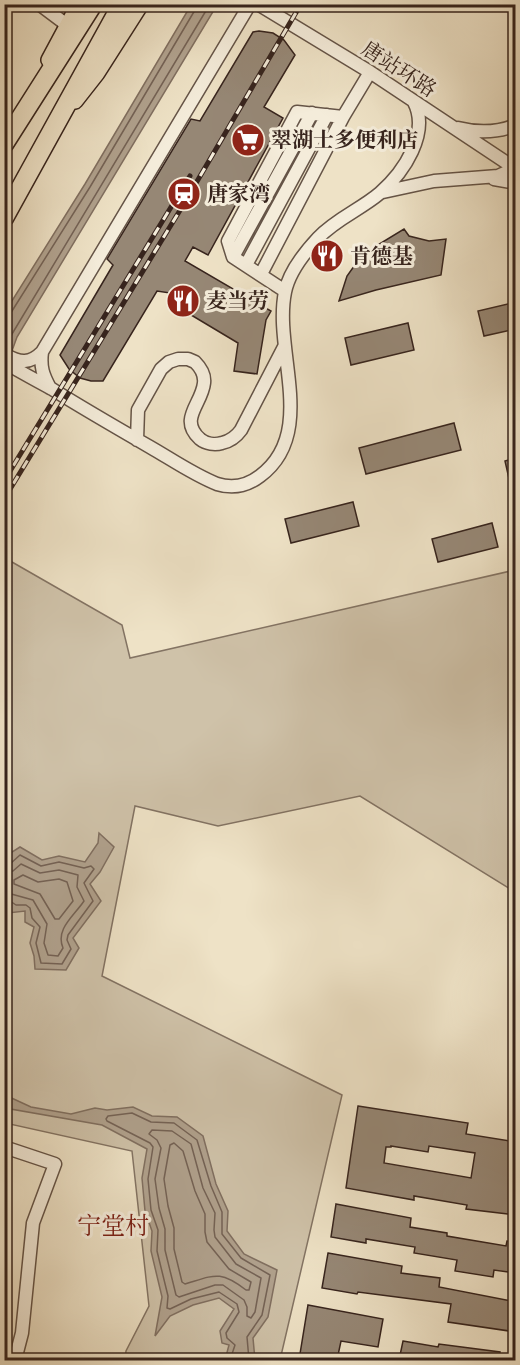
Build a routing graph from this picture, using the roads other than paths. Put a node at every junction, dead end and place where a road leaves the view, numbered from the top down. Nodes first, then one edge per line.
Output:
1 (39, 4) edge
2 (78, 4) edge
3 (93, 4) edge
4 (122, 4) edge
5 (141, 4) edge
6 (250, 4) edge
7 (258, 4) edge
8 (67, 25) junction
9 (370, 72) junction
10 (414, 102) junction
11 (26, 107) junction
12 (327, 115) junction
13 (343, 117) junction
14 (57, 124) junction
15 (449, 125) junction
16 (516, 125) edge
17 (4, 144) edge
18 (515, 167) edge
19 (481, 178) junction
20 (516, 183) edge
21 (380, 193) junction
22 (4, 218) edge
23 (246, 265) junction
24 (261, 274) junction
25 (285, 291) junction
26 (285, 347) junction
27 (42, 352) junction
28 (4, 354) edge
29 (12, 364) edge
30 (50, 388) junction
31 (137, 440) junction
32 (4, 1148) edge
33 (15, 1360) edge

1 - 8 street
2 - 8 main road
3 - 11 highway
4 - 14 highway
5 - 14 main road
6 - 27 street
7 - 9 street, 唐站环路
8 - 11 main road
9 - 10 street, 唐站环路
9 - 13 street
10 - 15 street, 唐站环路
10 - 21 street
11 - 17 highway
12 - 13 street
12 - 23 street
12 - 23 street
13 - 24 street
14 - 22 highway
15 - 16 street
15 - 18 street, 唐站环路
18 - 19 street
19 - 20 street
19 - 21 street
21 - 25 street
23 - 24 street
24 - 25 street
25 - 26 street
26 - 31 street
26 - 31 street
27 - 29 street
27 - 30 street
28 - 29 street
29 - 30 street
30 - 31 street
32 - 33 street

